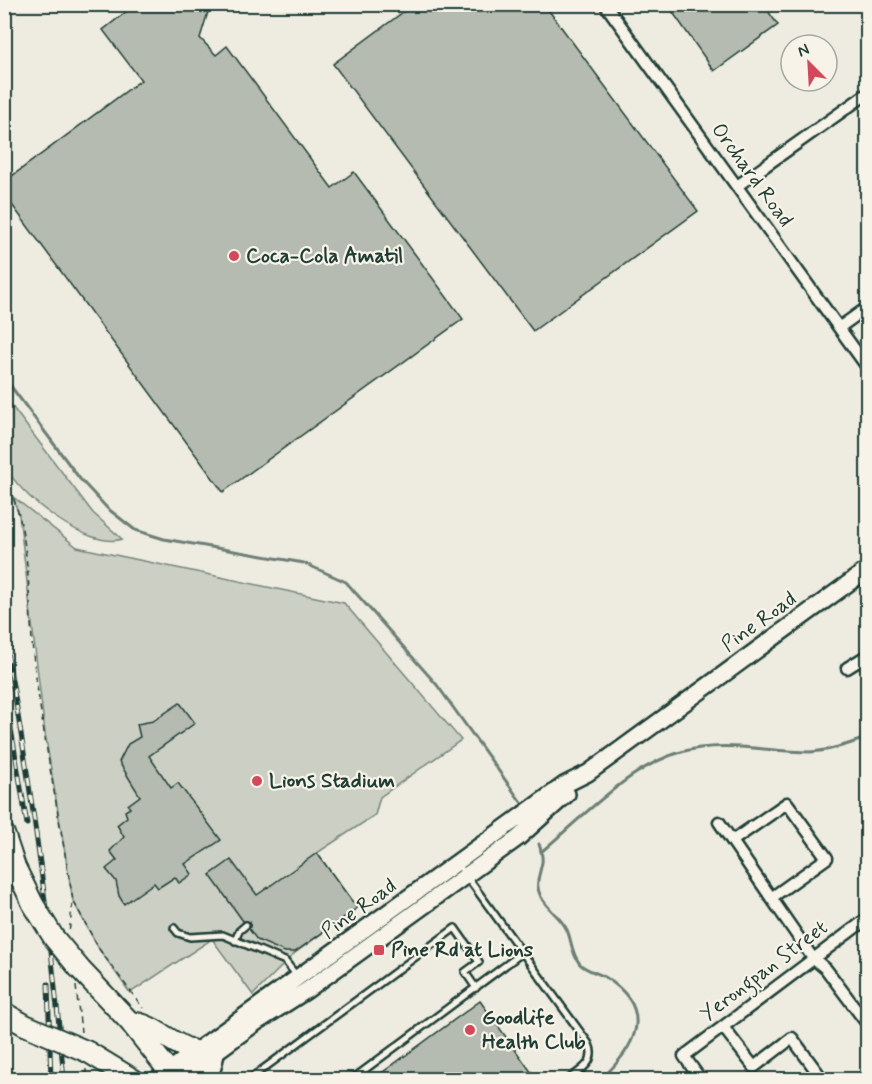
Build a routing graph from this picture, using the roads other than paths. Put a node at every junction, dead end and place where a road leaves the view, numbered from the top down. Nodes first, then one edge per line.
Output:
1 (605, 4) edge
2 (867, 93) edge
3 (737, 186) junction
4 (867, 307) edge
5 (840, 327) junction
6 (867, 368) edge
7 (867, 569) edge
8 (867, 655) edge
9 (847, 668) dead end
10 (719, 822) dead end
11 (4, 834) edge
12 (732, 841) junction
13 (462, 870) junction
14 (771, 898) junction
15 (867, 918) edge
16 (246, 925) dead end
17 (174, 928) dead end
18 (236, 940) junction
19 (522, 953) junction
20 (812, 957) junction
21 (303, 985) junction
22 (476, 988) junction
23 (4, 1013) edge
24 (137, 1016) junction
25 (865, 1018) edge
26 (723, 1026) junction
27 (217, 1050) junction
28 (194, 1052) junction
29 (169, 1077) edge
30 (134, 1080) edge
31 (205, 1080) edge
32 (248, 1080) edge
33 (351, 1080) edge
34 (567, 1080) edge
35 (700, 1080) edge
36 (823, 1080) edge

1 - 3 street, Orchard Road
2 - 3 street
3 - 5 street, Orchard Road
4 - 5 street
5 - 6 street, Orchard Road
7 - 13 street, Pine Road
8 - 9 street
10 - 12 street
11 - 24 highway, bridge
12 - 14 street
12 - 14 street
13 - 19 lane
13 - 21 street, Pine Road
14 - 20 street
15 - 20 street, Yerongpan Street
16 - 18 lane
17 - 18 lane
18 - 21 lane
19 - 22 lane
19 - 34 lane
20 - 25 street
20 - 26 street, Yerongpan Street
21 - 27 street, Pine Road
21 - 28 street, Pine Road
22 - 32 lane
22 - 33 lane
23 - 30 highway, bridge
24 - 28 highway
24 - 29 highway
26 - 35 street, Yerongpan Street
26 - 36 street
27 - 29 street, Pine Road
27 - 31 street
28 - 29 street, Pine Road

